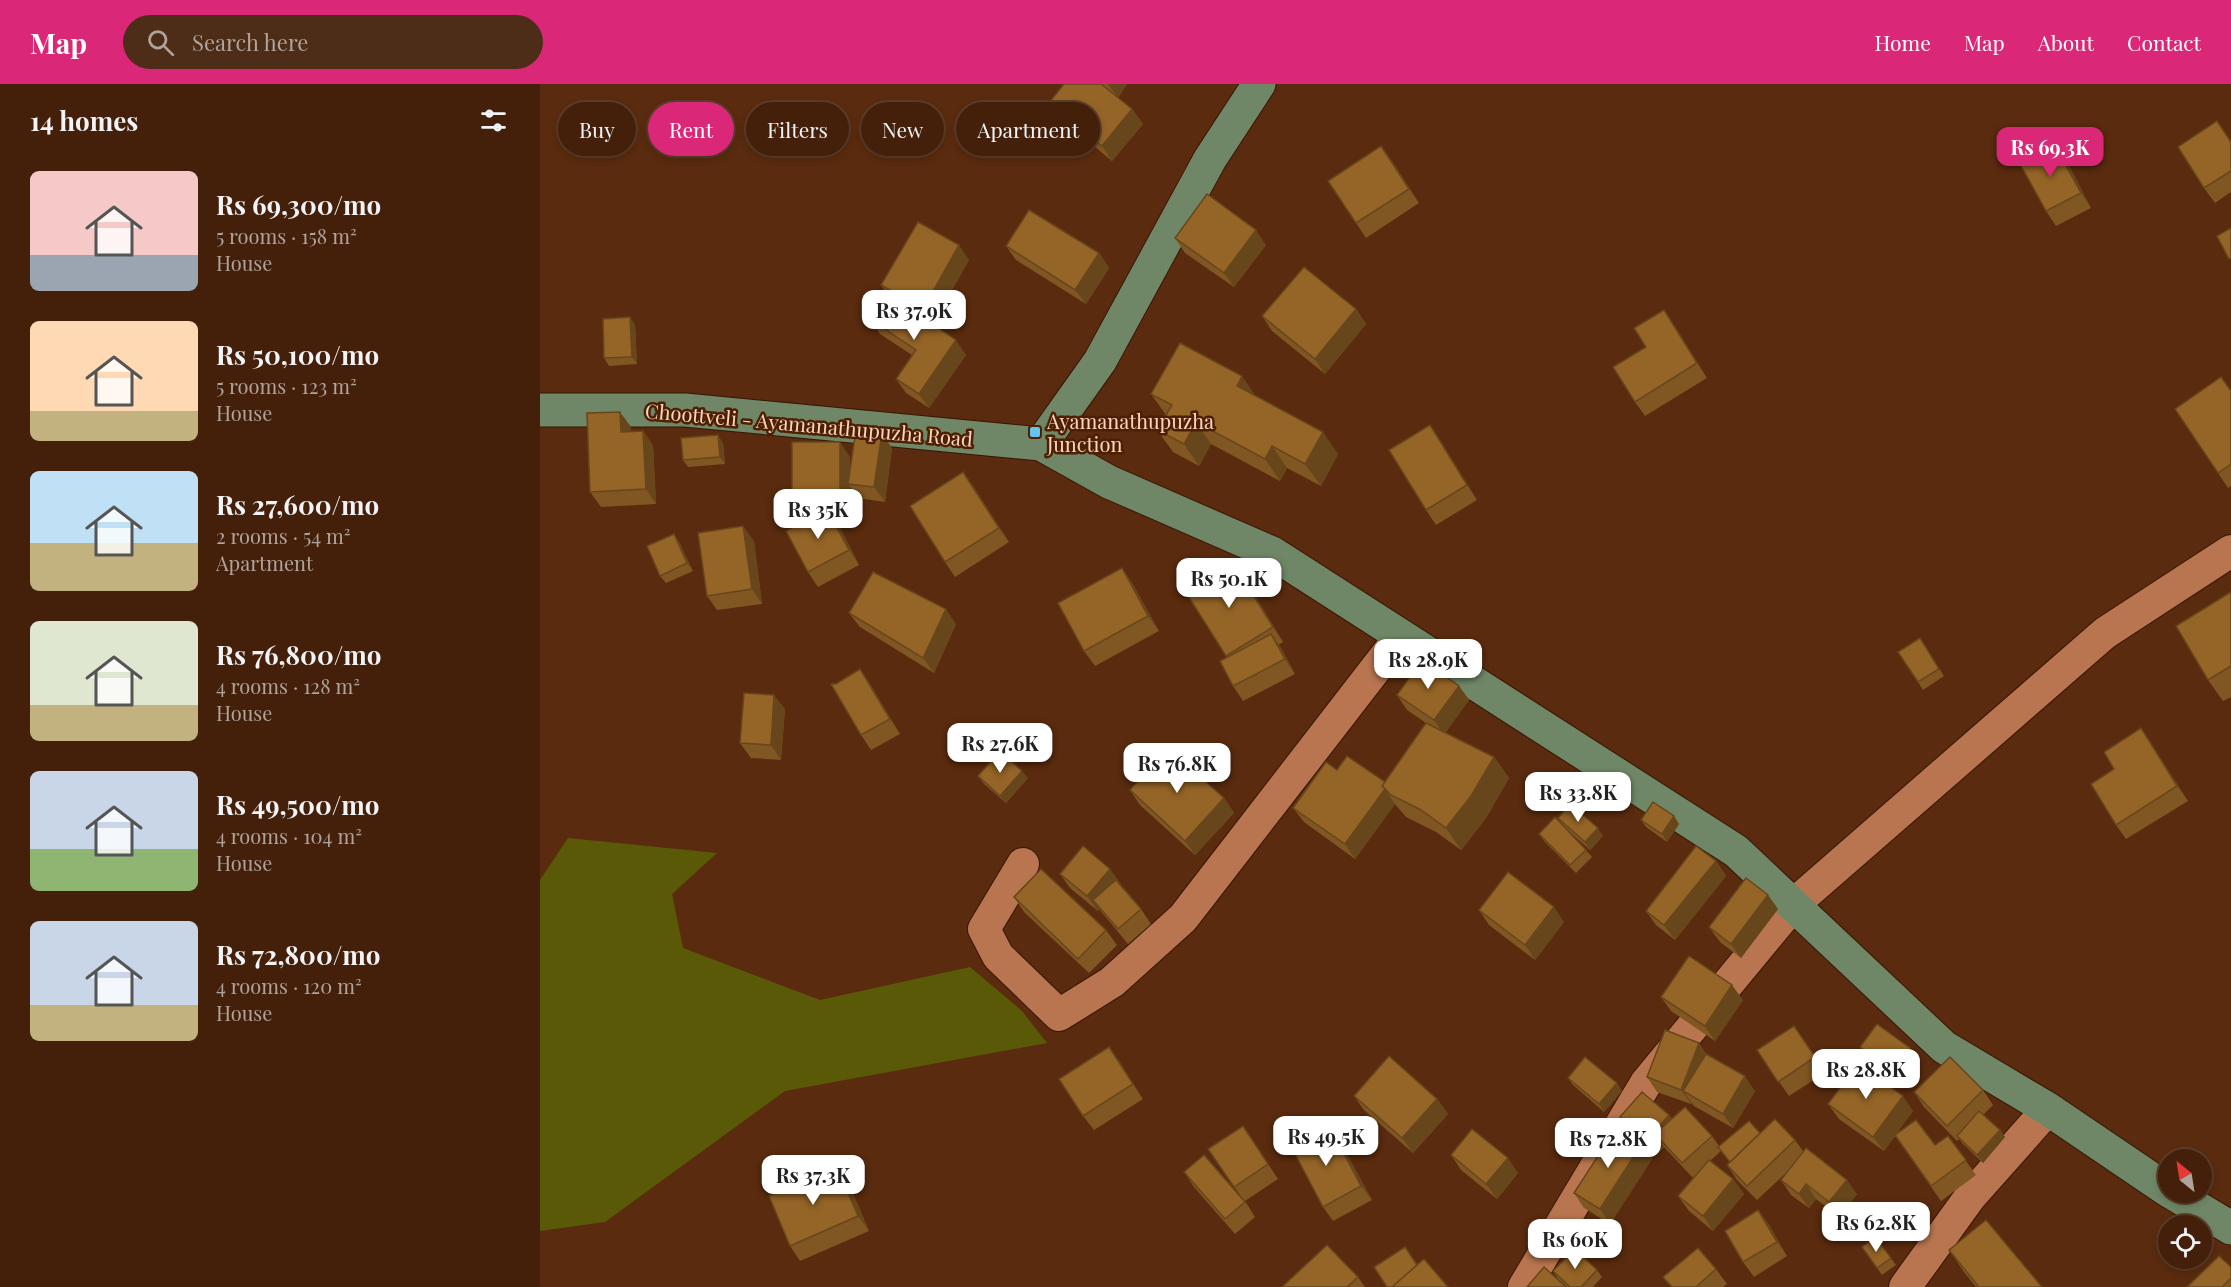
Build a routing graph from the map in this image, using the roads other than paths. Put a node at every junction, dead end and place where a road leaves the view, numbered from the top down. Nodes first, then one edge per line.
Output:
1 (1259, 84) edge
2 (540, 410) edge
3 (1041, 444) junction
4 (2231, 551) edge
5 (1401, 636) junction
6 (1023, 864) dead end
7 (1793, 905) junction
8 (2048, 1109) junction
9 (2158, 1184) edge
10 (2189, 1203) edge
11 (2231, 1228) edge
12 (1524, 1287) edge
13 (1905, 1287) edge

1 - 3 main road
2 - 3 main road, Choottveli - Ayamanathupuzha Road
3 - 5 main road
4 - 7 street
5 - 6 street
5 - 7 main road
7 - 8 main road
7 - 12 street
8 - 9 main road
8 - 13 street
10 - 11 main road

